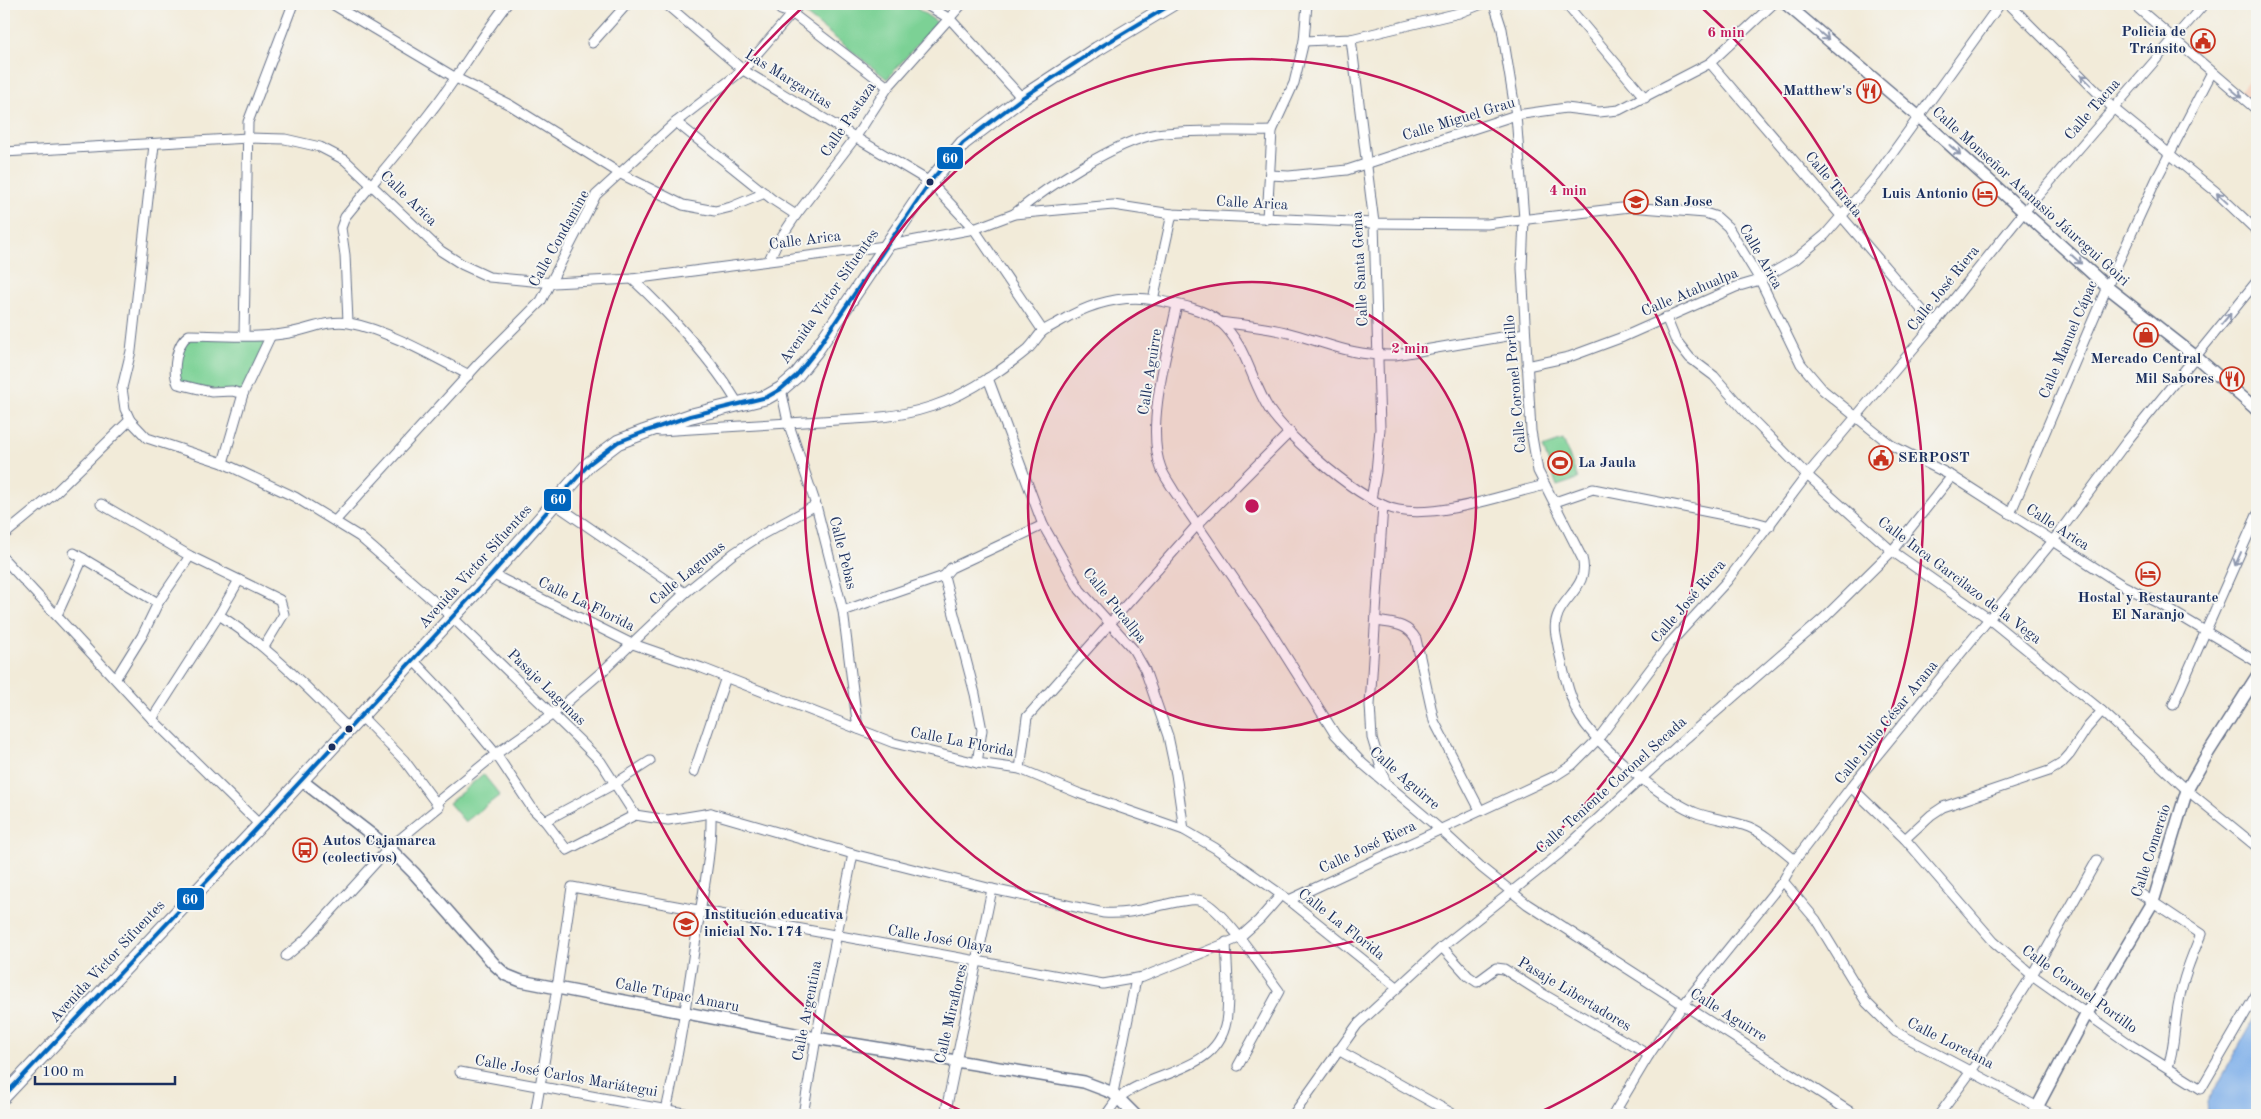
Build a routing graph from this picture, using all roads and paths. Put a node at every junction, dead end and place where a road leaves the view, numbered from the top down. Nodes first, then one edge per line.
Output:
1 (293, 4) edge
2 (332, 4) edge
3 (507, 4) edge
4 (627, 4) edge
5 (666, 4) edge
6 (775, 4) edge
7 (800, 4) edge
8 (925, 4) edge
9 (962, 4) edge
10 (1172, 4) edge
11 (1307, 4) edge
12 (1482, 4) edge
13 (1494, 4) edge
14 (1566, 4) edge
15 (1773, 4) edge
16 (1786, 4) edge
17 (2000, 4) edge
18 (2009, 4) edge
19 (2133, 4) edge
20 (2204, 4) edge
21 (792, 14) junction
22 (950, 19) junction
23 (2174, 38) junction
24 (1351, 39) junction
25 (1304, 41) junction
26 (592, 43) dead end
27 (1710, 63) junction
28 (743, 70) junction
29 (2212, 72) junction
30 (456, 78) junction
31 (888, 87) junction
32 (1022, 98) junction
33 (1645, 98) junction
34 (2113, 108) junction
35 (2257, 110) edge
36 (1516, 115) junction
37 (1919, 118) junction
38 (676, 122) junction
39 (1272, 131) junction
40 (248, 138) junction
41 (855, 138) junction
42 (154, 146) junction
43 (4, 152) edge
44 (2170, 154) junction
45 (1368, 163) junction
46 (621, 174) junction
47 (1270, 175) junction
48 (930, 182) junction
49 (372, 183) junction
50 (764, 193) junction
51 (2023, 213) junction
52 (1014, 214) junction
53 (1172, 214) junction
54 (796, 215) junction
55 (1842, 216) junction
56 (1267, 219) junction
57 (1524, 220) junction
58 (1374, 223) junction
59 (974, 230) junction
60 (2257, 231) edge
61 (885, 246) junction
62 (769, 260) junction
63 (632, 279) junction
64 (1760, 280) junction
65 (2257, 281) edge
66 (553, 283) junction
67 (2107, 287) junction
68 (1153, 300) junction
69 (1177, 305) junction
70 (1666, 317) junction
71 (348, 322) junction
72 (1220, 322) junction
73 (1934, 324) junction
74 (1043, 331) junction
75 (1525, 332) junction
76 (244, 335) junction
77 (271, 336) junction
78 (1378, 355) junction
79 (2195, 356) junction
80 (1527, 366) junction
81 (469, 375) junction
82 (988, 378) junction
83 (781, 390) junction
84 (243, 394) junction
85 (738, 404) junction
86 (2257, 410) edge
87 (1855, 416) junction
88 (130, 420) junction
89 (788, 422) junction
90 (644, 432) junction
91 (1290, 432) junction
92 (223, 463) junction
93 (1807, 475) junction
94 (1952, 476) junction
95 (1544, 485) junction
96 (1370, 499) junction
97 (1555, 502) junction
98 (101, 504) dead end
99 (554, 504) junction
100 (816, 505) junction
101 (1383, 505) junction
102 (2010, 514) junction
103 (2257, 515) edge
104 (335, 521) junction
105 (1198, 524) junction
106 (1043, 525) junction
107 (1770, 526) junction
108 (4, 536) edge
109 (2052, 542) junction
110 (1892, 551) junction
111 (74, 552) dead end
112 (190, 556) junction
113 (4, 558) edge
114 (83, 558) junction
115 (492, 574) junction
116 (944, 576) junction
117 (239, 580) junction
118 (684, 593) junction
119 (158, 603) junction
120 (843, 611) junction
121 (57, 615) junction
122 (219, 615) junction
123 (452, 617) junction
124 (1989, 619) junction
125 (1376, 621) junction
126 (1110, 622) junction
127 (2206, 632) junction
128 (630, 643) junction
129 (264, 647) junction
130 (413, 660) junction
131 (2257, 662) edge
132 (2257, 676) edge
133 (116, 678) junction
134 (726, 678) junction
135 (2173, 704) dead end
136 (2102, 711) junction
137 (360, 714) junction
138 (553, 714) junction
139 (152, 719) junction
140 (348, 728) junction
141 (858, 729) junction
142 (1598, 739) junction
143 (496, 754) junction
144 (650, 761) dead end
145 (977, 763) junction
146 (1020, 769) junction
147 (694, 772) dead end
148 (1642, 779) junction
149 (301, 780) junction
150 (1386, 783) junction
151 (616, 784) junction
152 (1851, 787) junction
153 (2187, 790) junction
154 (438, 804) junction
155 (1480, 810) junction
156 (711, 813) junction
157 (635, 815) junction
158 (545, 821) junction
159 (260, 825) junction
160 (1184, 830) junction
161 (1441, 830) junction
162 (1904, 838) junction
163 (2257, 847) edge
164 (389, 848) junction
165 (853, 854) junction
166 (1795, 860) junction
167 (2097, 860) dead end
168 (1783, 881) junction
169 (992, 889) junction
170 (2135, 890) dead end
171 (1511, 891) junction
172 (1285, 897) junction
173 (2153, 902) junction
174 (700, 910) junction
175 (837, 937) junction
176 (1239, 938) junction
177 (1226, 942) junction
178 (1442, 947) junction
179 (286, 956) dead end
180 (978, 961) junction
181 (2032, 976) junction
182 (1136, 979) junction
183 (1397, 987) junction
184 (557, 988) junction
185 (2257, 993) edge
186 (1683, 1005) junction
187 (685, 1013) junction
188 (2086, 1015) junction
189 (816, 1038) junction
190 (1338, 1050) junction
191 (1649, 1055) junction
192 (955, 1060) junction
193 (1238, 1066) dead end
194 (2168, 1067) junction
195 (1972, 1070) junction
196 (460, 1072) dead end
197 (539, 1086) junction
198 (1116, 1095) junction
199 (4, 1096) edge
200 (2036, 1111) edge
201 (666, 1112) edge
202 (1615, 1113) edge
203 (534, 1115) edge
204 (695, 1115) edge
205 (803, 1115) edge
206 (944, 1115) edge
207 (1106, 1115) edge
208 (1134, 1115) edge
209 (1293, 1115) edge
210 (1455, 1115) edge
211 (1628, 1115) edge
212 (1855, 1115) edge
213 (1939, 1115) edge
214 (2053, 1115) edge

1 - 40 street
2 - 30 street
3 - 30 street
4 - 26 street
5 - 28 street, Las Margaritas
6 - 21 street
7 - 21 street, Calle Condamine
8 - 22 street
9 - 22 street, Calle Pastaza
10 - 32 highway, Avenida Victor Sifuentes
11 - 25 street
12 - 24 street
13 - 36 street, Calle Coronel Portillo
14 - 33 street
15 - 27 street, Calle Miguel Grau
16 -> 37 street, Calle Monseñor Atanasio Jáuregui Goiri
17 - 37 street, Calle Atahualpa
34 -> 18 street
19 - 23 street
20 - 23 street, Calle Tacna
21 - 28 street, Calle Condamine
21 - 31 street
22 - 31 street, Calle Pastaza
22 - 32 street
23 - 29 street
23 - 34 street, Calle Tacna
24 - 25 street
24 - 45 street, Calle Santa Gema
25 - 39 street
27 - 33 street, Calle Miguel Grau
27 - 55 street, Calle Tarata
28 - 38 street, Calle Condamine
28 - 41 street, Las Margaritas
29 -> 35 street
29 - 44 street, Calle Manuel Cápac
30 - 46 street
30 - 49 street
31 - 41 street, Calle Pastaza
32 - 48 highway, Avenida Victor Sifuentes
33 - 36 street, Calle Miguel Grau
34 - 44 street
34 - 51 street, Calle Tacna
36 - 45 street, Calle Miguel Grau
36 - 57 street, Calle Coronel Portillo
37 -> 51 street, Calle Monseñor Atanasio Jáuregui Goiri
37 - 55 street, Calle Atahualpa
38 - 46 street, Calle Condamine
38 - 50 street
39 - 47 street
39 - 52 street
40 - 42 street, Calle Arica
40 - 49 street, Calle Arica
40 - 76 street
41 - 48 street, Las Margaritas
41 - 54 street, Calle Pastaza
42 - 43 street, Calle Arica
42 - 88 street
60 -> 44 street
44 - 67 street, Calle Manuel Cápac
45 - 47 street, Calle Miguel Grau
45 - 58 street, Calle Santa Gema
46 - 50 street
46 - 66 street, Calle Condamine
47 - 56 street
48 - 59 street, Las Margaritas
48 - 61 highway, Avenida Victor Sifuentes
49 - 66 street, Calle Arica
49 - 71 street
50 - 54 street
51 -> 67 street, Calle Monseñor Atanasio Jáuregui Goiri
51 - 73 street, Calle José Riera
52 - 53 street, Calle Arica
52 - 59 street, Calle Arica
53 - 56 street, Calle Arica
53 - 68 street
54 - 62 street, Calle Pastaza
55 - 64 street, Calle Atahualpa
55 - 73 street, Calle Tarata
56 - 58 street, Calle Arica
57 - 58 street, Calle Arica
57 - 64 street, Calle Arica
57 - 75 street, Calle Coronel Portillo
58 - 78 street, Calle Santa Gema
59 - 61 street, Calle Arica
59 - 74 street, Las Margaritas
61 - 62 street, Calle Arica
61 - 83 highway, Avenida Victor Sifuentes
62 - 63 street, Calle Arica
63 - 66 street, Calle Arica
63 - 85 street
64 - 70 street, Calle Atahualpa
64 - 87 street, Calle Arica
79 -> 65 street, Calle Julio César Arana
66 - 81 street, Calle Condamine
67 - 79 street, Calle Monseñor Atanasio Jáuregui Goiri
67 - 102 street, Calle Manuel Cápac
68 - 69 street
68 - 74 street
69 - 72 street
69 - 105 street, Calle Aguirre
70 - 80 street, Calle Atahualpa
70 - 93 street, Calle Inca Garcilazo de la Vega
71 - 77 street
71 - 81 street
72 - 78 street
72 - 91 street
73 - 87 street, Calle José Riera
74 - 82 street
75 - 78 street
75 - 80 street, Calle Coronel Portillo
76 - 77 street
76 - 84 street
77 - 84 street
78 - 96 street, Calle Santa Gema
79 - 86 street, Calle Monseñor Atanasio Jáuregui Goiri
79 - 109 street, Calle Julio César Arana
80 - 95 street, Calle Coronel Portillo
81 - 104 street, Calle Condamine
82 - 89 street
82 - 106 street, Calle Pucallpa
83 - 85 highway, Avenida Victor Sifuentes
83 - 89 street, Calle Pebas
84 - 92 street
85 - 90 highway, Avenida Victor Sifuentes
87 - 93 street, Calle José Riera
87 - 94 street, Calle Arica
88 - 92 street, Pasaje Lagunas
88 - 108 street
89 - 90 street
89 - 100 street, Calle Pebas
90 - 99 highway, Avenida Victor Sifuentes
91 - 96 street
91 - 105 street
92 - 104 street, Pasaje Lagunas
93 - 107 street, Calle José Riera
93 - 110 street, Calle Inca Garcilazo de la Vega
94 - 102 street, Calle Arica
94 - 110 street, Calle Teniente Coronel Secada
95 - 97 street, Calle Coronel Portillo
95 - 101 street
96 - 101 street
97 - 107 street
97 - 142 street, Calle Coronel Portillo
98 - 112 street
99 - 115 highway, Avenida Victor Sifuentes
99 - 118 street
100 - 118 street, Calle Lagunas
100 - 120 street, Calle Pebas
101 - 125 street
102 - 109 street, Calle Arica
103 -> 127 street
104 - 123 street, Pasaje Lagunas
105 - 126 street
105 - 150 street, Calle Aguirre
106 - 116 street
106 - 126 street, Calle Pucallpa
107 - 142 street, Calle José Riera
109 - 124 street, Calle Julio César Arana
109 - 127 street, Calle Arica
110 - 124 street, Calle Inca Garcilazo de la Vega
110 - 148 street, Calle Teniente Coronel Secada
111 - 114 street
112 - 117 street
112 - 119 street
113 - 121 street
114 - 119 street
114 - 121 street
115 - 123 highway, Avenida Victor Sifuentes
115 - 128 street, Calle La Florida
116 - 120 street
116 - 145 street
117 - 122 street
117 - 129 street
118 - 128 street, Calle Lagunas
119 - 133 street
120 - 141 street, Calle Pebas
121 - 133 street
122 - 129 street
122 - 139 street
123 - 130 highway, Avenida Victor Sifuentes
123 - 138 street, Pasaje Lagunas
124 - 136 street, Calle Inca Garcilazo de la Vega
124 - 152 street, Calle Julio César Arana
125 - 150 street
125 - 155 street
126 - 146 street
126 - 160 street, Calle Pucallpa
127 - 131 street, Calle Arica
127 - 135 street
128 - 134 street, Calle La Florida
128 - 138 street, Calle Lagunas
129 - 140 street
130 - 137 highway, Avenida Victor Sifuentes
130 - 143 street
132 - 153 street, Calle Comercio
133 - 139 street
134 - 141 street, Calle La Florida
134 - 147 street
136 - 153 street, Calle Inca Garcilazo de la Vega
136 - 162 street
137 - 140 highway, Avenida Victor Sifuentes
137 - 154 street
138 - 143 street, Calle Lagunas
138 - 151 street, Pasaje Lagunas
139 - 159 street
140 - 149 highway, Avenida Victor Sifuentes
141 - 145 street, Calle La Florida
142 - 148 street, Calle Coronel Portillo
142 - 155 street, Calle José Riera
143 - 154 street, Calle Lagunas
143 - 158 street
144 - 151 street
145 - 146 street, Calle La Florida
146 - 160 street, Calle La Florida
148 - 166 street, Calle Coronel Portillo
148 - 171 street, Calle Teniente Coronel Secada
149 - 159 highway, Avenida Victor Sifuentes
149 - 164 street, Calle Túpac Amaru
150 - 161 street, Calle Aguirre
151 - 157 street, Pasaje Lagunas
151 - 158 street
152 - 162 street, Calle Coronel Portillo
152 - 166 street, Calle Julio César Arana
153 - 163 street, Calle Inca Garcilazo de la Vega
153 - 173 street, Calle Comercio
154 - 164 street
155 - 161 street, Calle José Riera
156 - 157 street
156 - 165 street
156 - 174 street
157 - 158 street
159 - 199 highway, Avenida Victor Sifuentes
160 - 172 street, Calle La Florida
161 - 171 street, Calle Aguirre
161 - 172 street, Calle José Riera
162 - 181 street, Calle Coronel Portillo
164 - 179 street
164 - 184 street, Calle Túpac Amaru
165 - 169 street
165 - 175 street, Calle Argentina
166 - 168 street, Calle Julio César Arana
167 - 181 street
168 - 186 street, Calle Julio César Arana
168 - 195 street, Calle Loretana
169 - 176 street
169 - 180 street, Calle Miraflores
170 - 173 street
171 - 178 street, Calle Teniente Coronel Secada
171 - 186 street, Calle Aguirre
172 - 176 street, Calle José Olaya
172 - 183 street, Calle La Florida
173 - 188 street, Calle Comercio
173 - 194 street
174 - 175 street, Calle José Olaya
174 - 184 street, Calle José Olaya
174 - 187 street
175 - 180 street, Calle José Olaya
175 - 189 street, Calle Argentina
176 - 177 street, Calle José Olaya
176 - 193 street
177 - 182 street, Calle José Olaya
177 - 198 street
178 - 183 street, Calle Teniente Coronel Secada
178 - 191 street, Pasaje Libertadores
180 - 182 street, Calle José Olaya
180 - 192 street, Calle Miraflores
181 - 188 street, Calle Coronel Portillo
181 - 195 street
182 - 198 street
183 - 190 street, Calle Teniente Coronel Secada
184 - 187 street, Calle Túpac Amaru
184 - 197 street
185 - 194 street, Calle Coronel Portillo
186 - 191 street, Calle Julio César Arana
186 - 212 street, Calle Aguirre
187 - 189 street, Calle Túpac Amaru
187 - 201 street
188 - 194 street, Calle Coronel Portillo
188 - 200 street, Calle Comercio
189 - 192 street, Calle Túpac Amaru
189 - 205 street, Calle Argentina
190 - 209 street, Calle Teniente Coronel Secada
190 - 210 street
191 - 202 street, Calle Julio César Arana
192 - 198 street, Calle Túpac Amaru
192 - 206 street, Calle Miraflores
195 - 200 street, Calle Loretana
195 - 213 street
196 - 197 street, Calle José Carlos Mariátegui
197 - 201 street, Calle José Carlos Mariátegui
197 - 203 street
198 - 207 street
198 - 208 street
200 - 214 street, Calle Loretana
201 - 204 street, Calle José Carlos Mariátegui
202 - 211 street

